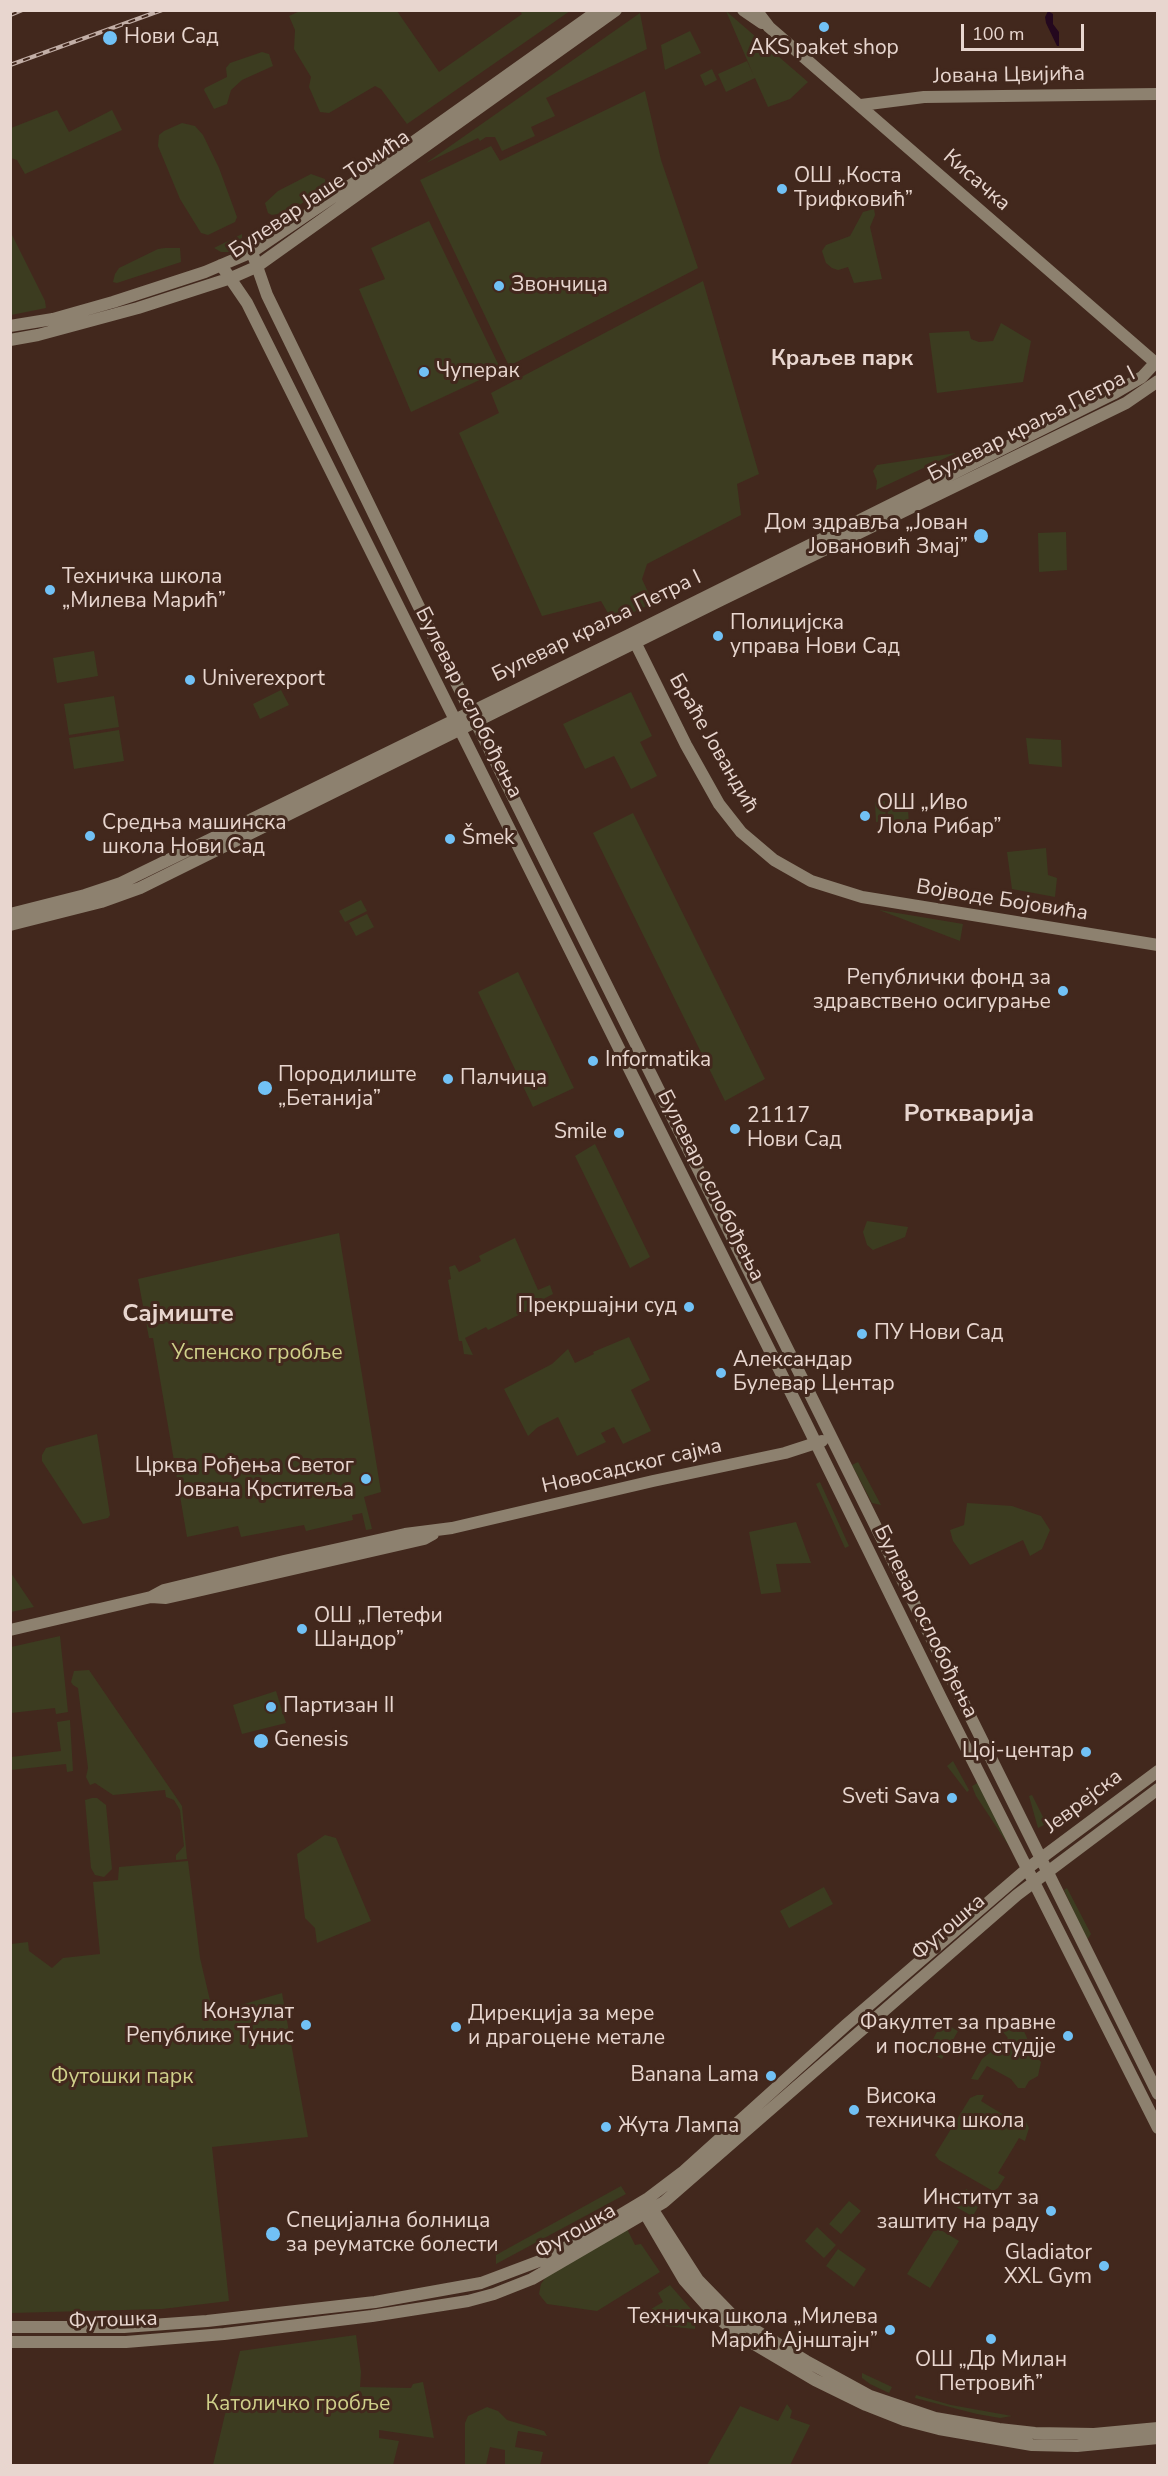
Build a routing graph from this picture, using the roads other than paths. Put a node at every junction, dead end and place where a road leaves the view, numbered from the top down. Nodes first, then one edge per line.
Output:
1 (599, 10) edge
2 (616, 10) edge
3 (743, 10) edge
4 (756, 10) edge
5 (769, 27) junction
6 (1158, 94) edge
7 (861, 105) junction
8 (252, 252) junction
9 (221, 265) junction
10 (256, 267) junction
11 (231, 278) junction
12 (10, 327) edge
13 (10, 340) edge
14 (1156, 364) edge
15 (1158, 381) edge
16 (634, 639) junction
17 (474, 717) junction
18 (458, 725) junction
19 (841, 892) joint
20 (10, 914) edge
21 (10, 925) edge
22 (1158, 945) edge
23 (831, 1437) junction
24 (816, 1443) junction
25 (10, 1630) edge
26 (1158, 1771) edge
27 (1158, 1789) edge
28 (1034, 1863) junction
29 (1040, 1876) junction
30 (1158, 2094) edge
31 (1158, 2128) edge
32 (641, 2202) junction
33 (648, 2213) junction
34 (10, 2327) edge
35 (10, 2342) edge
36 (1158, 2428) edge
37 (1158, 2438) edge

1 - 8 main road, Булевар Јаше Томића
2 - 10 main road, Булевар Јаше Томића
3 - 5 main road, Кисачка
4 - 5 main road, Кисачка
5 - 7 main road, Кисачка
6 - 7 main road, Јована Цвијића
7 - 14 main road, Кисачка
8 - 9 main road, Булевар Јаше Томића
8 - 10 main road, Булевар ослобођења
9 - 11 main road, Булевар ослобођења
9 - 12 main road, Булевар Јаше Томића
10 - 11 main road, Булевар Јаше Томића
10 - 17 main road, Булевар ослобођења
11 - 13 main road, Булевар Јаше Томића
11 - 18 main road, Булевар ослобођења
14 - 16 main road, Булевар краља Петра I
15 - 16 main road, Булевар краља Петра I
16 - 17 main road, Булевар краља Петра I
16 - 19 main road, Браће Јовандић
17 - 18 main road, Булевар краља Петра I
17 - 23 main road, Булевар ослобођења
18 - 20 main road, Булевар краља Петра I
18 - 21 main road, Булевар краља Петра I
18 - 24 main road, Булевар ослобођења
19 - 22 main road, Војводе Бојовића
23 - 24 main road, Новосадског сајма
23 - 28 main road, Булевар ослобођења
24 - 25 main road, Новосадског сајма
24 - 28 main road, Булевар ослобођења
26 - 28 main road, Јеврејска
27 - 29 main road, Јеврејска
28 - 29 main road, Булевар ослобођења
28 - 32 main road, Футошка
29 - 30 main road, Булевар ослобођења
29 - 31 main road, Булевар ослобођења
29 - 33 main road, Футошка
32 - 33 main road
32 - 34 main road, Футошка
33 - 35 main road, Футошка
33 - 36 main road
33 - 37 main road

